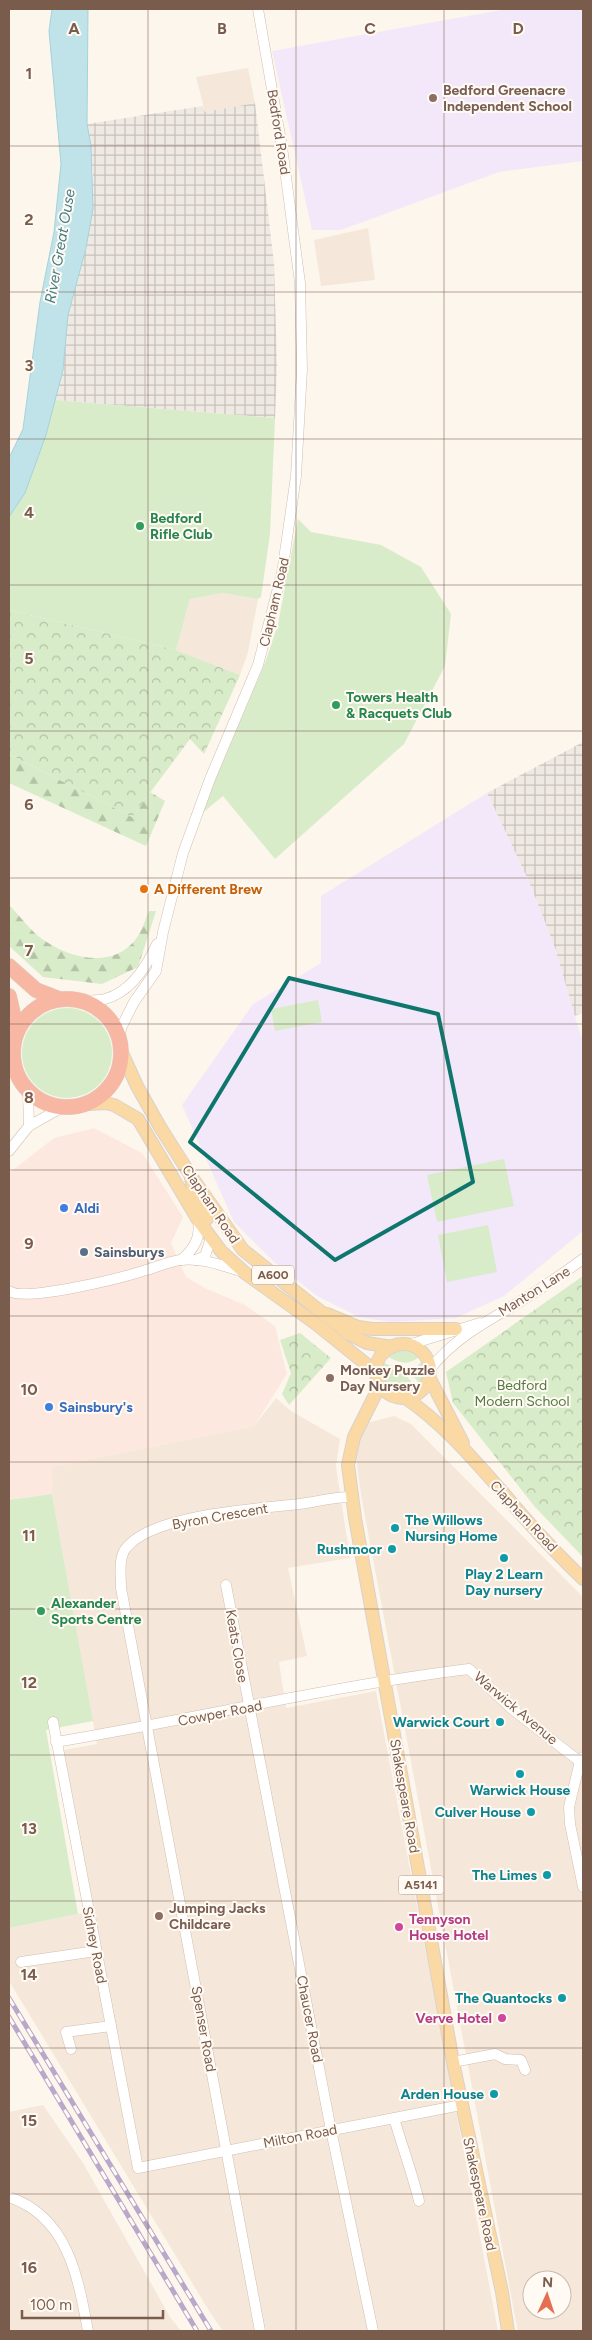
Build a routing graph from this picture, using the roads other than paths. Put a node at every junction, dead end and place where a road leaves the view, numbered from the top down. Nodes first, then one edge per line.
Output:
1 (258, 9) edge
2 (297, 256) joint
3 (163, 932) junction
4 (9, 966) edge
5 (9, 996) edge
6 (59, 999) junction
7 (82, 1001) junction
8 (119, 1037) junction
9 (13, 1043) edge
10 (122, 1053) junction
11 (19, 1086) edge
12 (88, 1104) junction
13 (61, 1108) junction
14 (29, 1126) junction
15 (9, 1151) edge
16 (191, 1176) junction
17 (198, 1220) junction
18 (211, 1238) junction
19 (583, 1259) edge
20 (181, 1260) junction
21 (196, 1260) junction
22 (245, 1273) junction
23 (9, 1291) edge
24 (322, 1312) junction
25 (483, 1322) junction
26 (456, 1329) junction
27 (408, 1345) junction
28 (392, 1347) junction
29 (376, 1372) junction
30 (430, 1373) junction
31 (380, 1385) junction
32 (400, 1397) junction
33 (368, 1410) junction
34 (467, 1452) junction
35 (353, 1497) junction
36 (583, 1579) edge
37 (226, 1585) dead end
38 (384, 1682) junction
39 (249, 1707) junction
40 (53, 1722) dead end
41 (148, 1727) junction
42 (56, 1742) junction
43 (582, 1760) edge
44 (583, 1887) edge
45 (96, 1951) junction
46 (21, 1962) dead end
47 (111, 2026) junction
48 (71, 2049) dead end
49 (453, 2062) junction
50 (525, 2070) dead end
51 (461, 2105) junction
52 (394, 2118) junction
53 (331, 2130) junction
54 (226, 2149) junction
55 (138, 2168) joint
56 (9, 2197) edge
57 (419, 2201) dead end
58 (88, 2331) edge
59 (260, 2331) edge
60 (373, 2331) edge
61 (508, 2331) edge

1 - 2 street, Bedford Road
2 - 3 street, Clapham Road
3 - 7 street, Clapham Road
3 - 8 street, Clapham Road
4 - 6 highway
5 - 9 highway
6 - 7 highway
6 - 9 highway
7 - 8 highway
8 - 10 highway
9 - 11 highway
10 - 12 highway
10 - 16 main road, Clapham Road / A600
11 - 13 highway
11 - 14 street
12 - 13 highway
12 - 17 main road, Clapham Road / A600
13 - 14 street
14 - 15 street
16 - 18 main road
16 - 24 main road, Clapham Road / A600
17 - 18 main road, Clapham Road / A600
17 - 20 street
18 - 21 street
18 - 22 main road, Clapham Road / A600
19 - 25 street, Manton Lane
20 - 21 street
20 - 23 street
21 - 22 street
22 - 29 main road, Clapham Road / A600
24 - 26 main road
24 - 28 main road, Clapham Road / A600
25 - 26 street, Manton Lane
25 - 30 street, Manton Lane
26 - 27 street, Manton Lane
27 - 28 main road, A600
27 - 30 main road
28 - 29 main road
29 - 31 main road
30 - 32 main road
30 - 34 main road, Clapham Road
31 - 32 main road
31 - 33 main road, Shakespeare Road / A5141
32 - 33 main road
32 - 34 main road, Clapham Road
33 - 35 main road, Shakespeare Road / A5141
34 - 36 main road, Clapham Road
35 - 38 main road, Shakespeare Road / A5141
35 - 41 street, Byron Crescent
37 - 39 street, Keats Close
38 - 39 street, Cowper Road
38 - 43 street, Warwick Avenue
38 - 49 main road, Shakespeare Road / A5141
39 - 41 street, Cowper Road
39 - 53 street, Chaucer Road
40 - 42 street, Sidney Road
41 - 42 street, Cowper Road
41 - 54 street, Spenser Road
42 - 45 street, Sidney Road
43 - 44 street
45 - 46 street
45 - 47 street, Sidney Road
47 - 48 street
47 - 55 street, Sidney Road
49 - 50 street
49 - 51 main road, Shakespeare Road / A5141
51 - 52 street, Milton Road
51 - 61 main road, Shakespeare Road / A5141
52 - 53 street, Milton Road
52 - 57 street
53 - 54 street, Milton Road
53 - 60 street, Chaucer Road
54 - 55 street, Milton Road
54 - 59 street, Spenser Road
56 - 58 street

